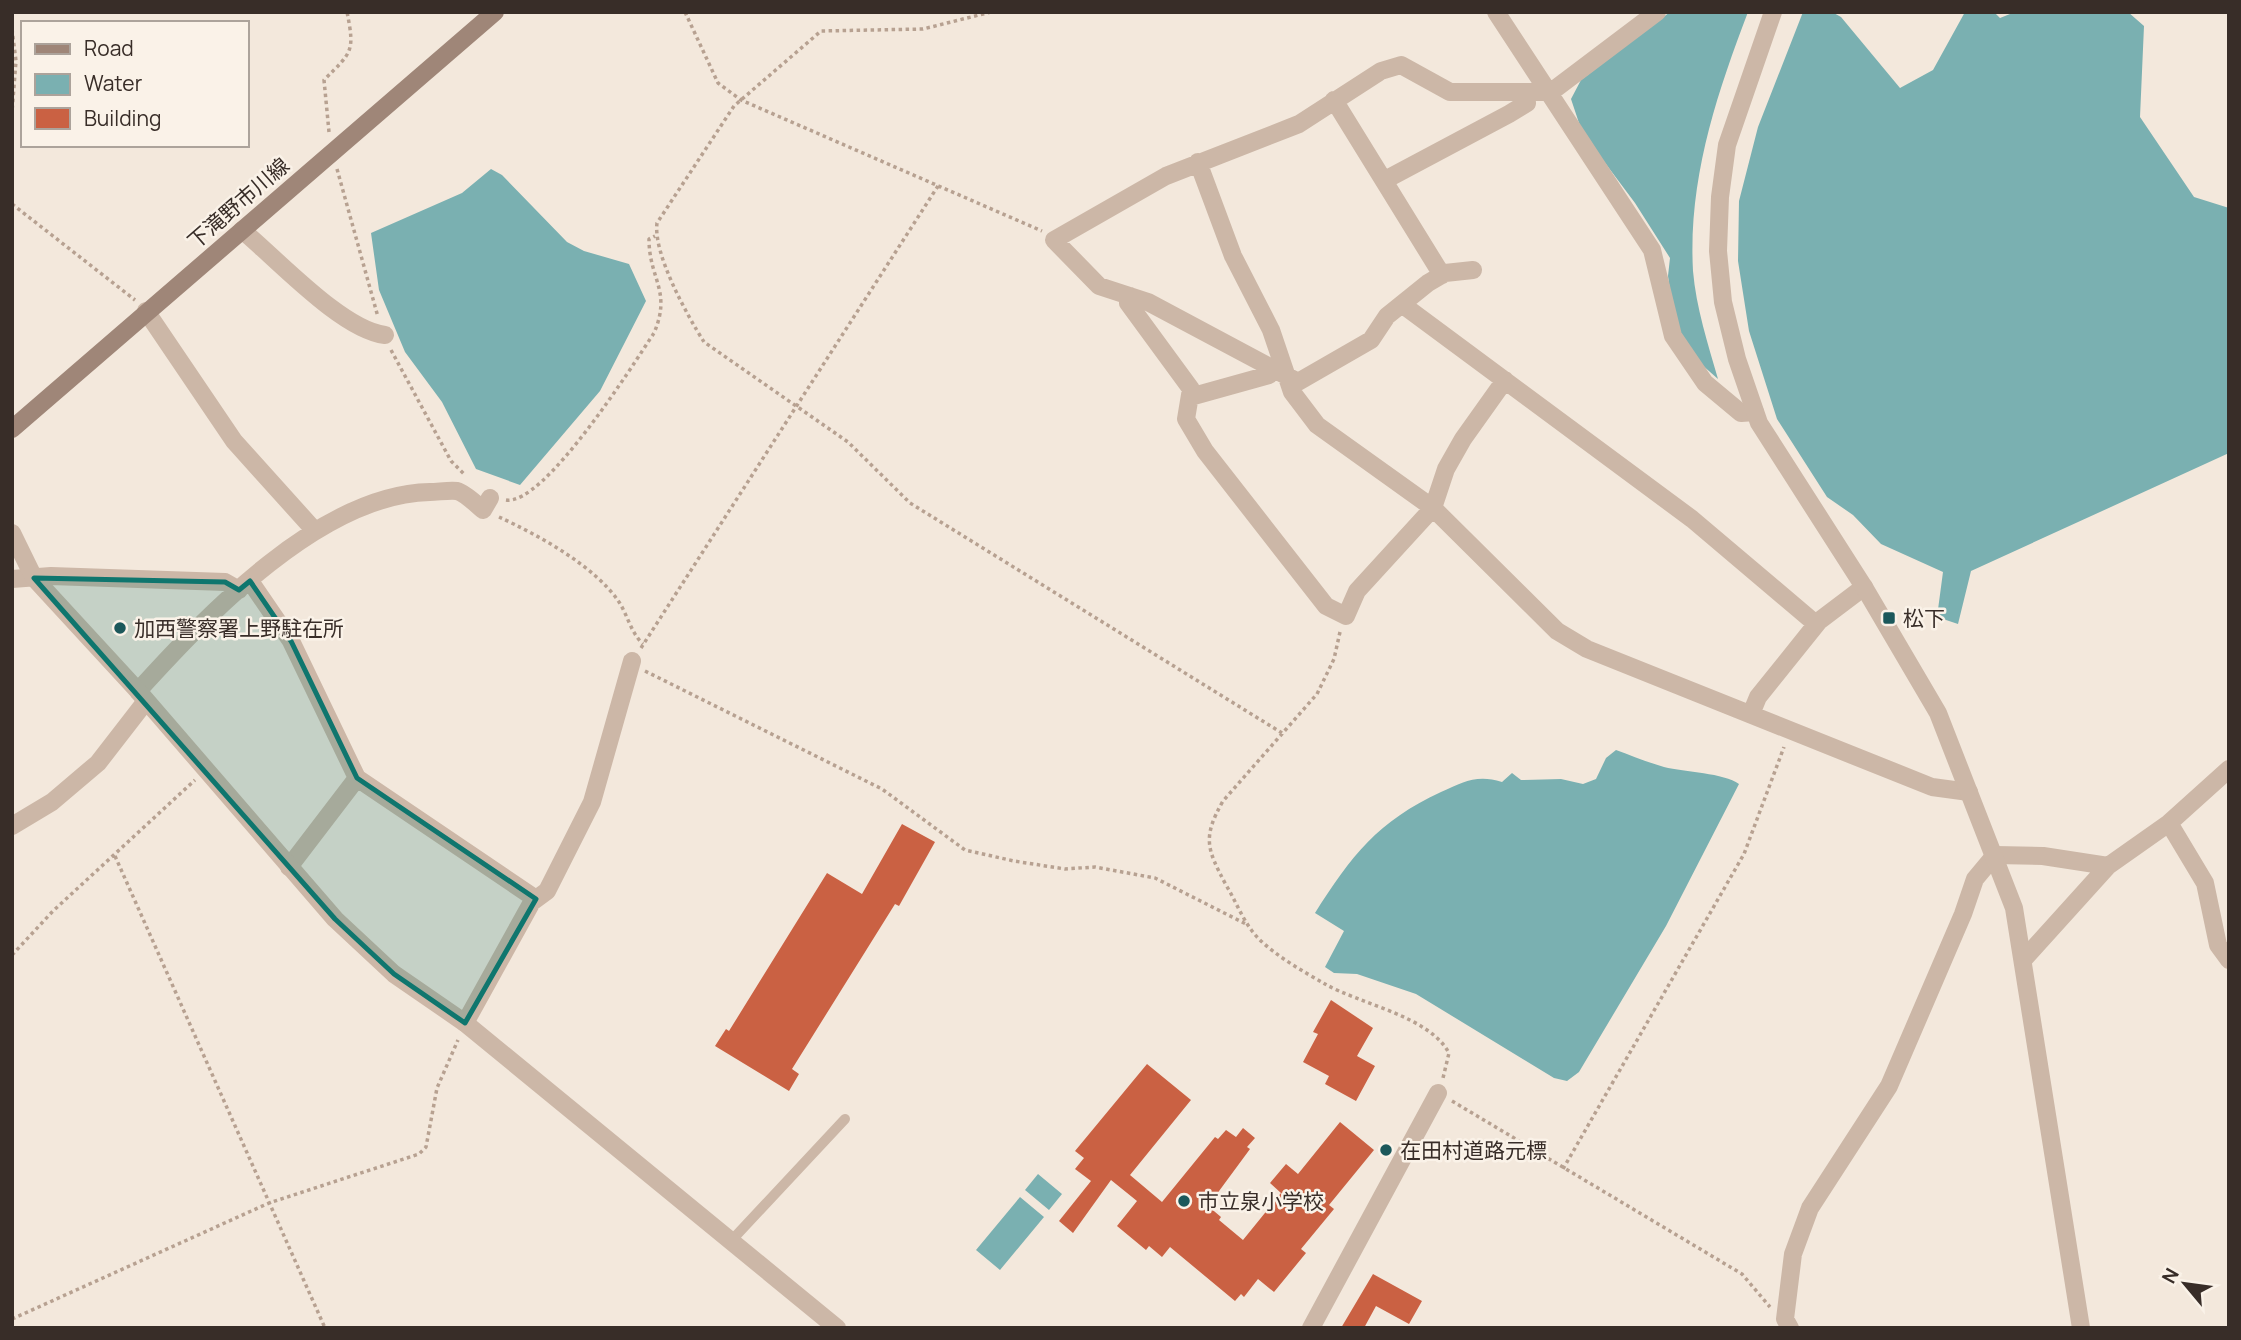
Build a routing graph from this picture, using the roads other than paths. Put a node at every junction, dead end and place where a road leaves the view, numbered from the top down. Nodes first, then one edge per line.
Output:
1 (495, 12) edge
2 (1496, 12) edge
3 (1657, 12) edge
4 (1773, 12) edge
5 (1550, 92) junction
6 (1526, 94) junction
7 (1335, 100) junction
8 (1198, 162) junction
9 (1385, 180) junction
10 (242, 230) junction
11 (1473, 270) dead end
12 (1442, 275) junction
13 (1130, 296) junction
14 (1404, 305) junction
15 (146, 311) junction
16 (386, 335) road end
17 (1272, 370) junction
18 (1288, 380) junction
19 (1505, 380) junction
20 (1190, 397) junction
21 (1755, 412) junction
22 (12, 429) edge
23 (486, 504) road end
24 (1433, 508) junction
25 (315, 531) junction
26 (12, 533) edge
27 (34, 578) junction
28 (12, 579) edge
29 (245, 586) junction
30 (1864, 587) junction
31 (1816, 624) junction
32 (632, 661) road end
33 (142, 696) junction
34 (1751, 714) junction
35 (2229, 769) edge
36 (357, 779) junction
37 (1969, 792) junction
38 (2168, 822) junction
39 (12, 826) edge
40 (1995, 855) junction
41 (2108, 866) junction
42 (289, 867) junction
43 (536, 899) junction
44 (2024, 959) junction
45 (2229, 960) edge
46 (465, 1023) junction
47 (1438, 1093) road end
48 (845, 1119) dead end
49 (731, 1241) junction
50 (1788, 1323) edge
51 (837, 1328) edge
52 (1311, 1328) edge
53 (2081, 1328) edge

1 - 10 main road, 下滝野市川線
2 - 5 street
3 - 5 street
4 - 21 street
5 - 6 street
5 - 21 street
6 - 7 street
6 - 9 street
7 - 8 street
7 - 9 street
8 - 13 street
8 - 18 street
9 - 12 street
10 - 15 main road, 下滝野市川線
10 - 16 street
11 - 12 street
12 - 14 street
13 - 17 street
13 - 20 street
14 - 18 street
14 - 19 street
15 - 22 main road, 下滝野市川線
15 - 25 street
17 - 18 street
17 - 20 street
18 - 24 street
19 - 24 street
19 - 31 street
20 - 24 street
21 - 30 street
23 - 25 street
24 - 34 street
25 - 29 street
26 - 27 street
27 - 28 street
27 - 29 street
27 - 33 street
29 - 33 street
29 - 36 street
30 - 31 street
30 - 37 street
31 - 34 street
32 - 43 street
33 - 39 street
33 - 42 street
34 - 37 street
35 - 38 street
36 - 42 street
36 - 43 street
37 - 40 street
38 - 41 street
38 - 45 street
40 - 41 street
40 - 44 street
40 - 50 street
41 - 44 street
42 - 46 street
43 - 46 street
44 - 53 street
46 - 49 street
47 - 52 street
48 - 49 lane
49 - 51 street

